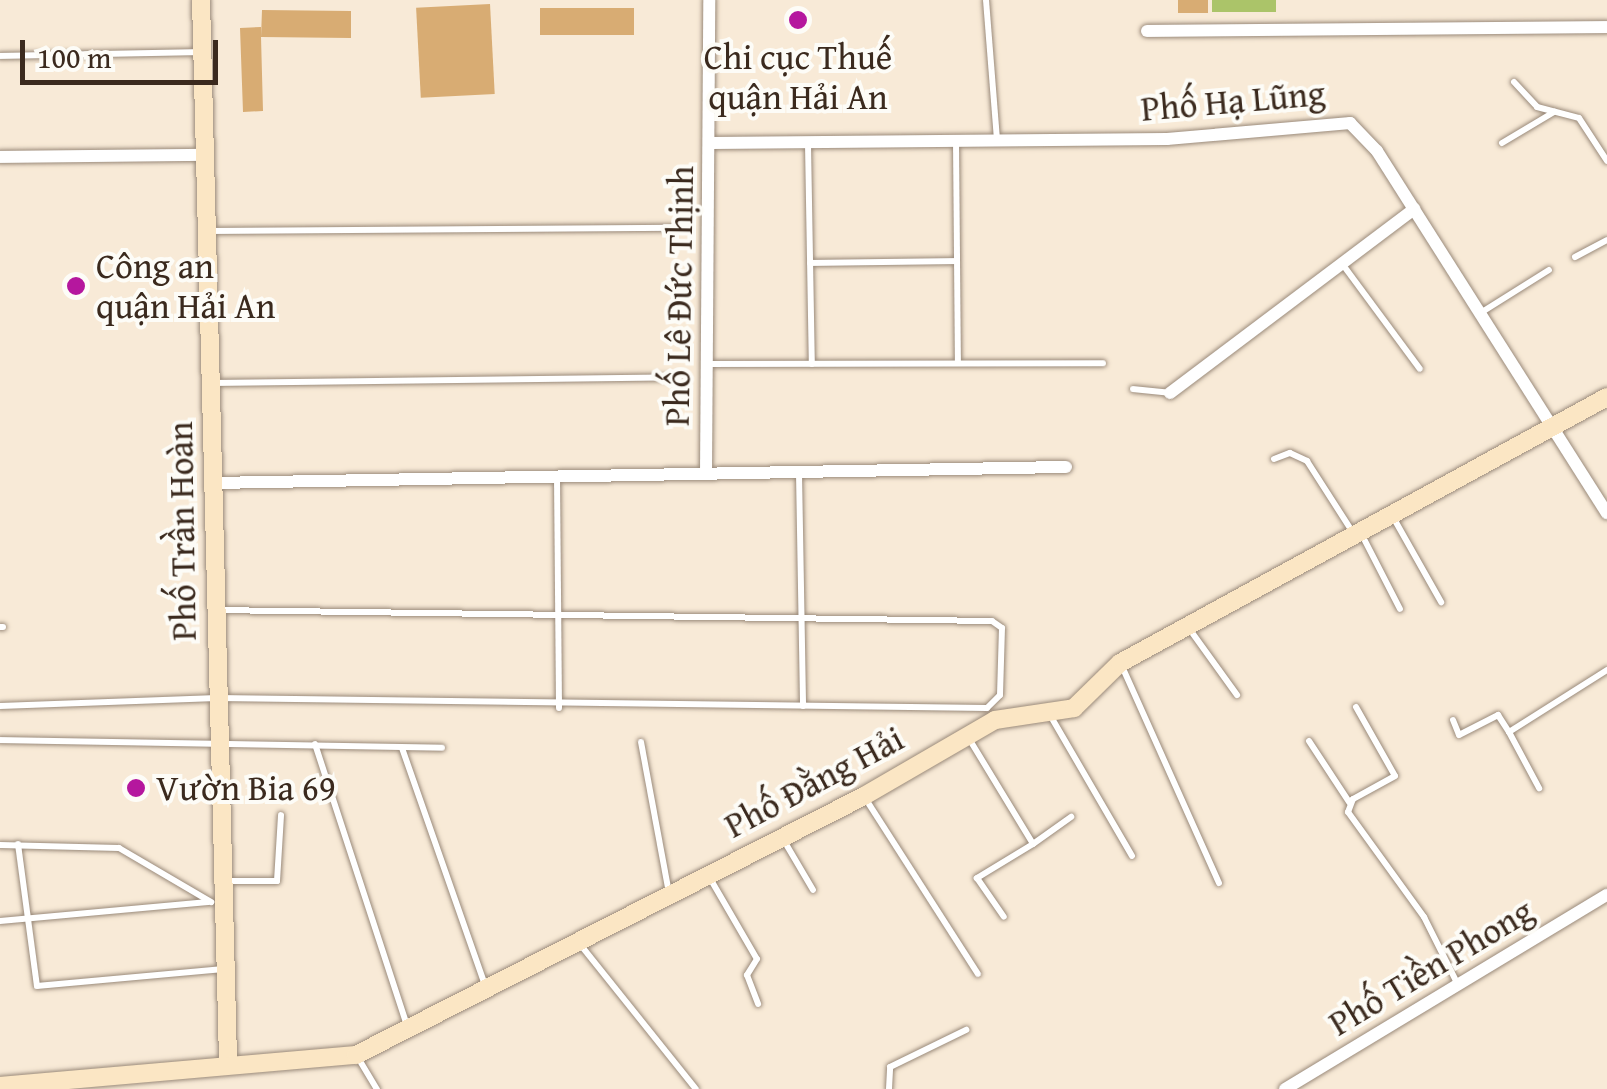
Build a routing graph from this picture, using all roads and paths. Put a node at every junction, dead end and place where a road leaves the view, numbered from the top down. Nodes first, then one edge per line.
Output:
1 (201, 0) edge
2 (709, 0) edge
3 (986, 0) edge
4 (1607, 27) edge
5 (1147, 30) dead end
6 (202, 52) junction
7 (0, 56) edge
8 (1514, 82) dead end
9 (1560, 109) junction
10 (956, 141) junction
11 (998, 141) junction
12 (712, 143) junction
13 (1502, 143) dead end
14 (808, 144) junction
15 (205, 155) junction
16 (0, 157) edge
17 (1607, 160) edge
18 (1414, 209) junction
19 (675, 228) dead end
20 (207, 231) junction
21 (1607, 240) edge
22 (1574, 256) dead end
23 (957, 261) junction
24 (810, 263) junction
25 (1342, 264) junction
26 (1549, 270) dead end
27 (1482, 312) junction
28 (1103, 363) dead end
29 (706, 364) junction
30 (812, 364) junction
31 (958, 364) junction
32 (1420, 369) dead end
33 (678, 377) dead end
34 (212, 383) junction
35 (1133, 389) dead end
36 (1170, 393) joint
37 (1607, 397) edge
38 (1556, 425) junction
39 (1274, 460) dead end
40 (1066, 467) dead end
41 (799, 472) junction
42 (706, 474) junction
43 (557, 476) junction
44 (214, 483) junction
45 (1390, 512) junction
46 (1607, 514) edge
47 (1356, 531) junction
48 (1441, 602) dead end
49 (1400, 609) dead end
50 (217, 610) junction
51 (559, 612) junction
52 (802, 617) junction
53 (1188, 626) junction
54 (1120, 663) junction
55 (1607, 670) edge
56 (1237, 695) dead end
57 (217, 698) junction
58 (0, 706) edge
59 (804, 706) junction
60 (1356, 707) dead end
61 (559, 708) junction
62 (1048, 712) junction
63 (1454, 720) dead end
64 (1509, 732) junction
65 (968, 736) junction
66 (0, 740) edge
67 (218, 741) junction
68 (1309, 741) dead end
69 (641, 742) dead end
70 (315, 744) junction
71 (402, 748) junction
72 (442, 748) dead end
73 (1539, 788) dead end
74 (864, 796) junction
75 (1349, 802) junction
76 (281, 815) dead end
77 (1071, 818) dead end
78 (782, 838) junction
79 (18, 844) junction
80 (1034, 844) junction
81 (0, 845) edge
82 (1132, 856) dead end
83 (708, 874) junction
84 (222, 881) junction
85 (1219, 882) dead end
86 (813, 890) dead end
87 (668, 893) junction
88 (1607, 895) edge
89 (217, 902) junction
90 (1004, 917) dead end
91 (22, 918) junction
92 (0, 921) edge
93 (578, 942) junction
94 (224, 969) junction
95 (978, 974) dead end
96 (1458, 986) junction
97 (486, 989) junction
98 (758, 1004) dead end
99 (408, 1028) junction
100 (966, 1030) dead end
101 (356, 1054) junction
102 (228, 1060) junction
103 (126, 1073) junction
104 (0, 1086) edge
105 (140, 1089) edge
106 (377, 1089) edge
107 (696, 1089) edge
108 (889, 1089) edge
109 (1285, 1089) edge

1 - 6 street, Phố Trần Hoàn
2 - 12 street, Phố Lê Đức Thịnh
3 - 11 lane
4 - 5 street
6 - 7 lane
6 - 15 street, Phố Trần Hoàn
8 - 9 lane
9 - 13 lane
9 - 17 lane
10 - 11 street, Phố Hạ Lũng
10 - 14 street, Phố Hạ Lũng
10 - 23 lane
11 - 18 street, Phố Hạ Lũng
12 - 14 street, Phố Hạ Lũng
12 - 29 street, Phố Lê Đức Thịnh
14 - 24 lane
15 - 16 street
15 - 20 street, Phố Trần Hoàn
18 - 25 street
18 - 27 street, Phố Hạ Lũng
19 - 20 lane
20 - 34 street, Phố Trần Hoàn
21 - 22 lane
23 - 24 lane
23 - 31 lane
24 - 30 lane
25 - 32 lane
25 - 36 street
26 - 27 lane
27 - 38 street, Phố Hạ Lũng
28 - 31 lane
29 - 30 lane
29 - 42 street, Phố Lê Đức Thịnh
30 - 31 lane
33 - 34 lane
34 - 44 street, Phố Trần Hoàn
35 - 36 lane
37 - 38 street, Phố Đằng Hải
38 - 45 street, Phố Đằng Hải
38 - 46 street, Phố Hạ Lũng
39 - 47 lane
40 - 41 street
41 - 42 street
41 - 52 lane
42 - 43 street
43 - 44 street
43 - 51 lane
44 - 50 street, Phố Trần Hoàn
45 - 47 street, Phố Đằng Hải
45 - 48 lane
47 - 49 lane
47 - 53 street, Phố Đằng Hải
50 - 51 lane
50 - 57 street, Phố Trần Hoàn
51 - 52 lane
51 - 61 lane
52 - 59 lane
52 - 59 lane
53 - 54 street, Phố Đằng Hải
53 - 56 lane
54 - 62 street, Phố Đằng Hải
54 - 85 lane
55 - 64 lane
57 - 58 lane
57 - 61 lane
57 - 67 street, Phố Trần Hoàn
59 - 61 lane
60 - 75 lane
62 - 65 street, Phố Đằng Hải
62 - 82 lane
63 - 64 lane
64 - 73 lane
65 - 74 street, Phố Đằng Hải
65 - 80 lane
66 - 67 lane
67 - 70 lane
67 - 84 street, Phố Trần Hoàn
68 - 75 lane
69 - 87 lane
70 - 71 lane
70 - 99 lane
71 - 72 lane
71 - 97 lane
74 - 78 street, Phố Đằng Hải
74 - 95 lane
75 - 96 lane
76 - 84 lane
77 - 80 lane
78 - 83 street, Phố Đằng Hải
78 - 86 lane
79 - 81 lane
79 - 89 lane
79 - 91 lane
80 - 90 lane
83 - 87 street, Phố Đằng Hải
83 - 98 lane
84 - 89 street, Phố Trần Hoàn
87 - 93 street, Phố Đằng Hải
88 - 96 street, Phố Tiền Phong
89 - 91 lane
89 - 94 street, Phố Trần Hoàn
91 - 92 lane
91 - 94 lane
93 - 97 street, Phố Đằng Hải
93 - 107 lane
94 - 102 street, Phố Trần Hoàn
96 - 109 street, Phố Tiền Phong
97 - 99 street, Phố Đằng Hải
99 - 101 street, Phố Đằng Hải
100 - 108 lane
101 - 102 street, Phố Đằng Hải
101 - 106 lane
102 - 103 street, Phố Đằng Hải
103 - 104 street, Phố Đằng Hải
103 - 105 lane

